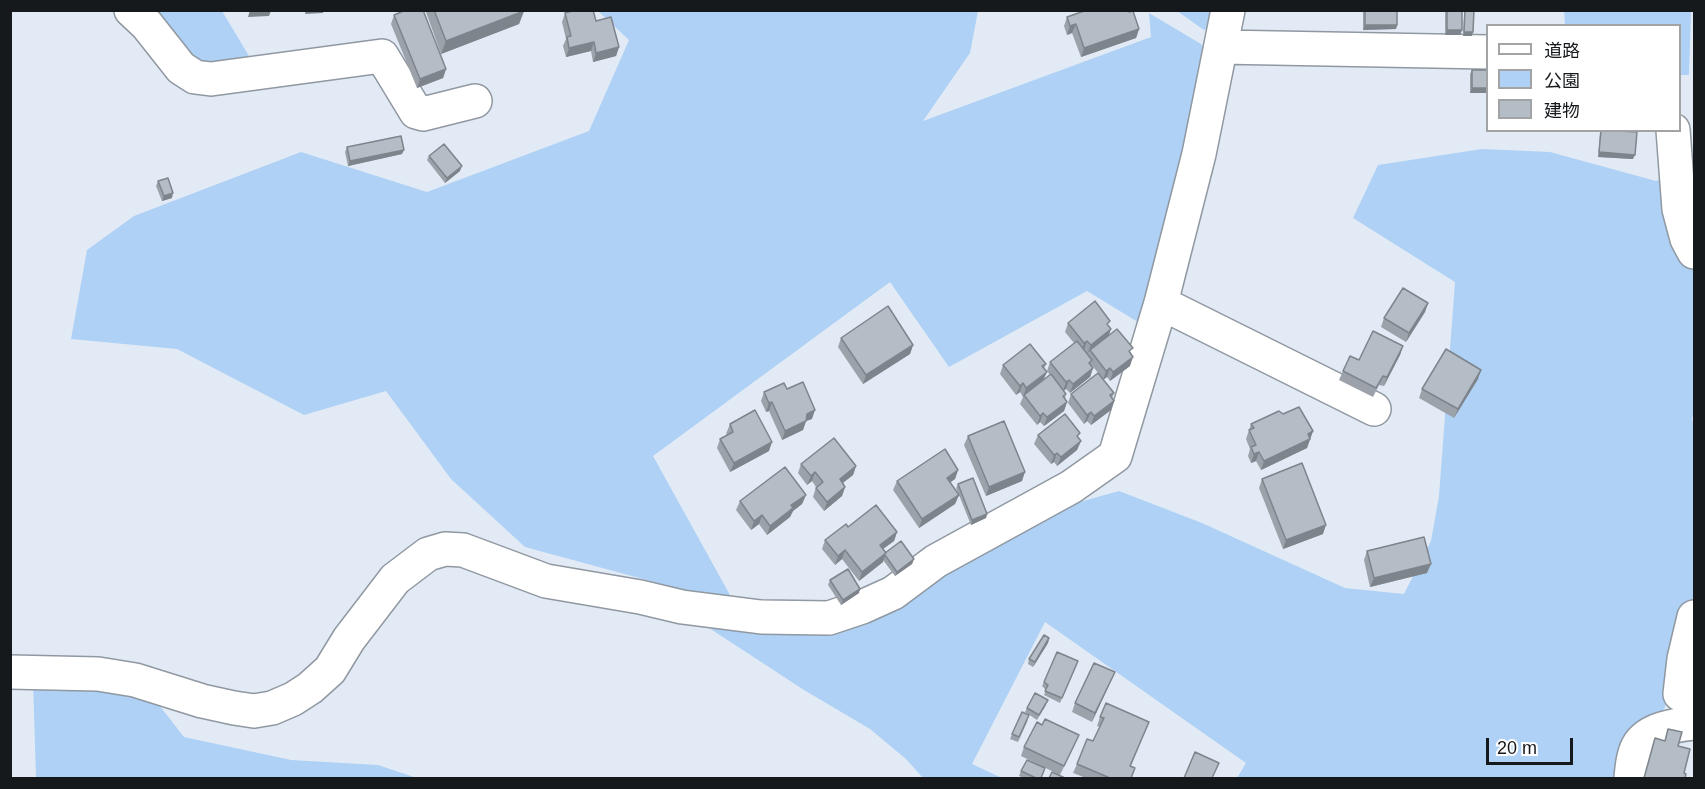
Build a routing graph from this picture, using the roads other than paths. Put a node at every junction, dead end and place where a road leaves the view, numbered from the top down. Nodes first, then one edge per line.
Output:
1 (131, 10) edge
2 (1228, 10) edge
3 (1221, 46) junction
4 (1486, 52) edge
5 (475, 101) dead end
6 (1672, 132) edge
7 (1695, 252) edge
8 (1161, 303) junction
9 (1374, 409) dead end
10 (1695, 617) edge
11 (10, 672) edge
12 (1694, 722) edge
13 (1631, 778) edge

1 - 5 street
2 - 3 street
3 - 4 street
3 - 8 street
6 - 7 street
8 - 9 street
8 - 11 street
10 - 12 street
12 - 13 street

